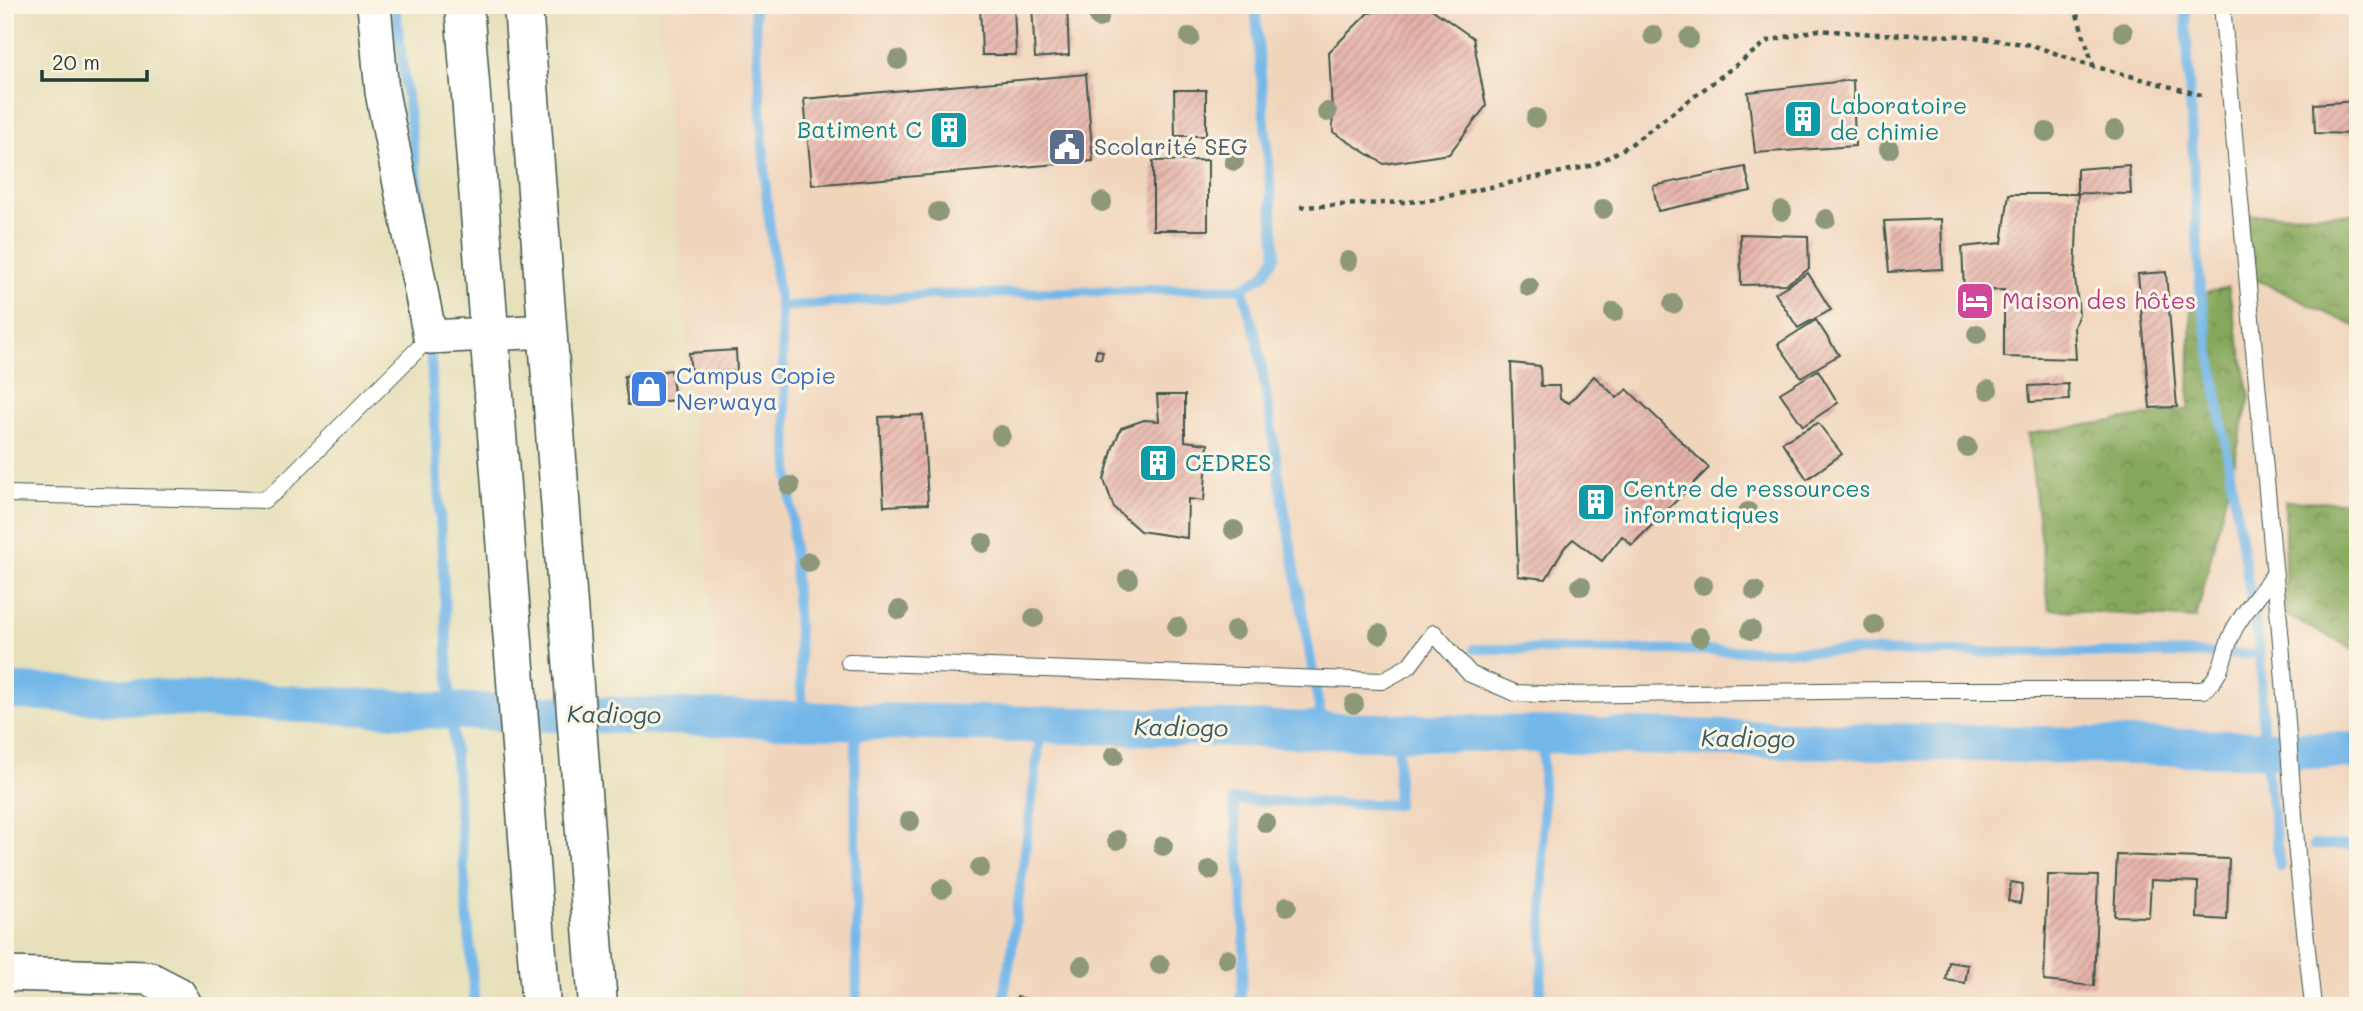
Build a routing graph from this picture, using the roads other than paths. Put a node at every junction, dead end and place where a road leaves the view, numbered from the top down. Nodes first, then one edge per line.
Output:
1 (374, 5) edge
2 (464, 5) edge
3 (523, 5) edge
4 (2222, 5) edge
5 (547, 331) junction
6 (490, 333) junction
7 (430, 337) junction
8 (5, 494) edge
9 (2273, 576) junction
10 (849, 662) dead end
11 (5, 974) edge
12 (186, 1006) edge
13 (541, 1006) edge
14 (598, 1006) edge
15 (2313, 1006) edge

1 - 7 street
2 - 6 main road
3 - 5 main road
4 - 9 lane
5 - 6 street
5 - 14 main road
6 - 7 street
6 - 13 main road
7 - 8 lane
9 - 10 lane
9 - 15 lane
11 - 12 street

